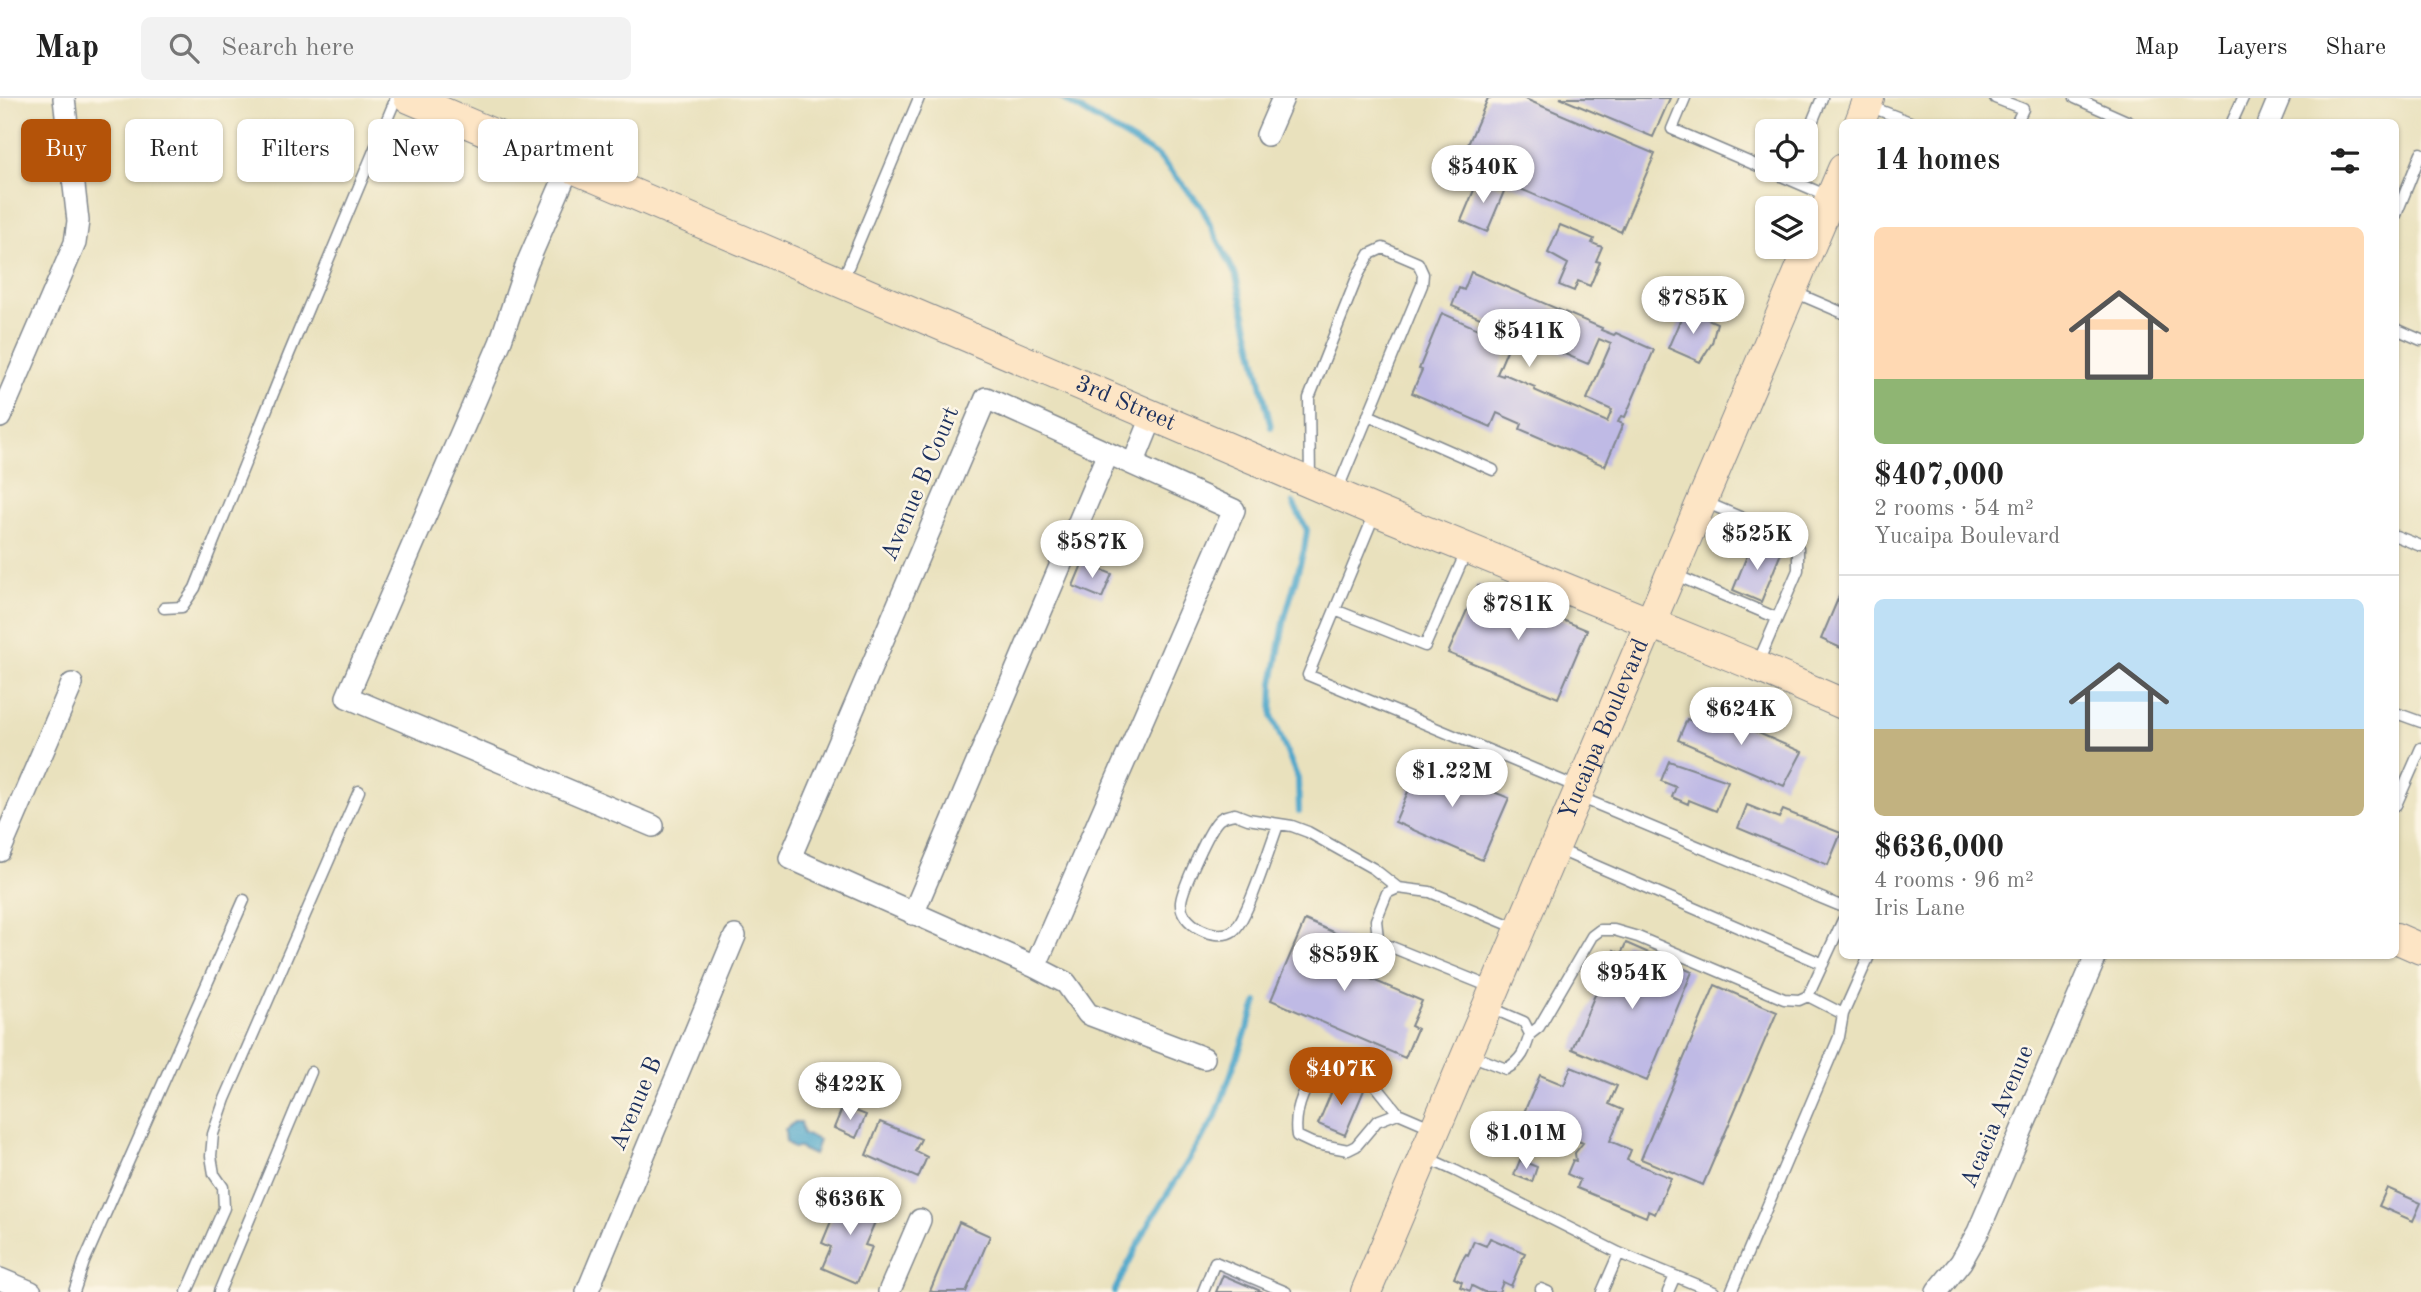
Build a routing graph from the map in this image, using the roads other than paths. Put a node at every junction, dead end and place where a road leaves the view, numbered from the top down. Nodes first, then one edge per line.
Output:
1 (64, 98) edge
2 (396, 98) edge
3 (409, 98) edge
4 (919, 98) edge
5 (1283, 98) edge
6 (1685, 98) edge
7 (1822, 98) edge
8 (1996, 98) edge
9 (2075, 98) edge
10 (2243, 98) edge
11 (2279, 98) edge
12 (1865, 109) edge
13 (1813, 119) edge
14 (1900, 119) edge
15 (2018, 119) edge
16 (2122, 119) edge
17 (2233, 119) edge
18 (2270, 119) edge
19 (478, 127) edge
20 (1267, 135) dead end
21 (2421, 153) edge
22 (1755, 161) edge
23 (1839, 180) edge
24 (562, 182) edge
25 (606, 182) edge
26 (1803, 182) edge
27 (1832, 198) junction
28 (2399, 208) edge
29 (841, 283) junction
30 (1791, 291) junction
31 (1839, 311) edge
32 (2399, 330) edge
33 (2421, 340) edge
34 (1153, 415) junction
35 (1368, 415) junction
36 (0, 416) edge
37 (1108, 453) junction
38 (1133, 464) junction
39 (1493, 470) dead end
40 (1323, 488) junction
41 (1703, 501) junction
42 (1376, 511) junction
43 (2399, 537) edge
44 (2421, 546) edge
45 (1468, 547) junction
46 (1671, 573) junction
47 (164, 607) dead end
48 (1335, 610) junction
49 (1777, 618) junction
50 (1650, 624) junction
51 (1756, 666) junction
52 (72, 684) dead end
53 (1839, 702) edge
54 (2399, 714) edge
55 (2421, 722) edge
56 (2421, 748) edge
57 (359, 791) dead end
58 (1577, 791) junction
59 (2399, 798) edge
60 (1278, 825) junction
61 (653, 827) dead end
62 (1555, 848) junction
63 (0, 851) edge
64 (1398, 888) junction
65 (244, 900) dead end
66 (1839, 905) edge
67 (914, 914) junction
68 (1839, 929) edge
69 (1521, 930) junction
70 (736, 936) dead end
71 (2399, 939) edge
72 (2421, 949) edge
73 (1868, 959) edge
74 (2095, 959) edge
75 (1824, 964) junction
76 (1035, 967) junction
77 (1808, 996) junction
78 (1490, 997) junction
79 (1843, 1014) junction
80 (1530, 1034) junction
81 (1468, 1054) junction
82 (1204, 1058) dead end
83 (312, 1072) dead end
84 (1398, 1113) junction
85 (1435, 1129) junction
86 (1424, 1157) junction
87 (920, 1220) dead end
88 (1619, 1253) junction
89 (1675, 1276) junction
90 (74, 1292) edge
91 (187, 1292) edge
92 (219, 1292) edge
93 (587, 1292) edge
94 (890, 1292) edge
95 (1203, 1292) edge
96 (1286, 1292) edge
97 (1366, 1292) edge
98 (1602, 1292) edge
99 (1668, 1292) edge
100 (1714, 1292) edge
101 (1731, 1292) edge
102 (1937, 1292) edge

1 - 36 street
2 - 47 lane
3 - 19 street, 3rd Street
4 - 29 lane
5 - 20 street
6 - 22 lane
7 - 13 lane
8 - 15 lane
9 - 16 lane
10 - 17 lane
11 - 18 street
12 - 14 lane
21 - 28 lane
23 - 27 street, Yucaipa Boulevard
24 - 61 street
25 - 29 street, 3rd Street
26 - 27 lane
27 - 30 street, Yucaipa Boulevard
29 - 34 street, 3rd Street
30 - 31 lane
30 - 41 street, Yucaipa Boulevard
32 - 33 lane
34 - 38 street
34 - 40 street, 3rd Street
35 - 39 lane
35 - 40 lane
35 - 40 lane
37 - 38 street, Avenue B Court
37 - 67 street
37 - 67 street, Avenue B Court
38 - 76 street, Avenue B Court
40 - 42 street, 3rd Street
41 - 46 street, Yucaipa Boulevard
41 - 49 lane
42 - 45 street, 3rd Street
42 - 48 lane
43 - 44 lane
45 - 48 lane
45 - 50 street, 3rd Street
46 - 49 lane
46 - 50 street, Yucaipa Boulevard
48 - 58 lane
49 - 51 lane
50 - 51 street, 3rd Street
50 - 58 street, Yucaipa Boulevard
51 - 53 street, 3rd Street
52 - 63 street
54 - 55 lane
56 - 59 lane
57 - 91 lane
58 - 62 street, Yucaipa Boulevard
58 - 66 lane
60 - 60 lane
60 - 64 lane
62 - 69 street, Yucaipa Boulevard
62 - 75 lane
64 - 69 lane
64 - 78 lane
65 - 90 lane
67 - 76 street, Avenue B Court
68 - 75 lane
69 - 78 street, Yucaipa Boulevard
70 - 93 street, Avenue B
71 - 72 street
73 - 79 lane
74 - 102 street, Acacia Avenue
75 - 77 lane
76 - 82 street, Avenue B Court
77 - 79 lane
77 - 80 lane
78 - 80 lane
78 - 81 street, Yucaipa Boulevard
79 - 101 lane
80 - 81 lane
81 - 85 street, Yucaipa Boulevard
83 - 92 lane
84 - 84 lane
84 - 85 lane
85 - 86 street, Yucaipa Boulevard
86 - 88 lane
86 - 97 street, Yucaipa Boulevard
87 - 94 street
88 - 89 lane
88 - 98 lane
89 - 99 lane
89 - 100 lane
95 - 96 lane

